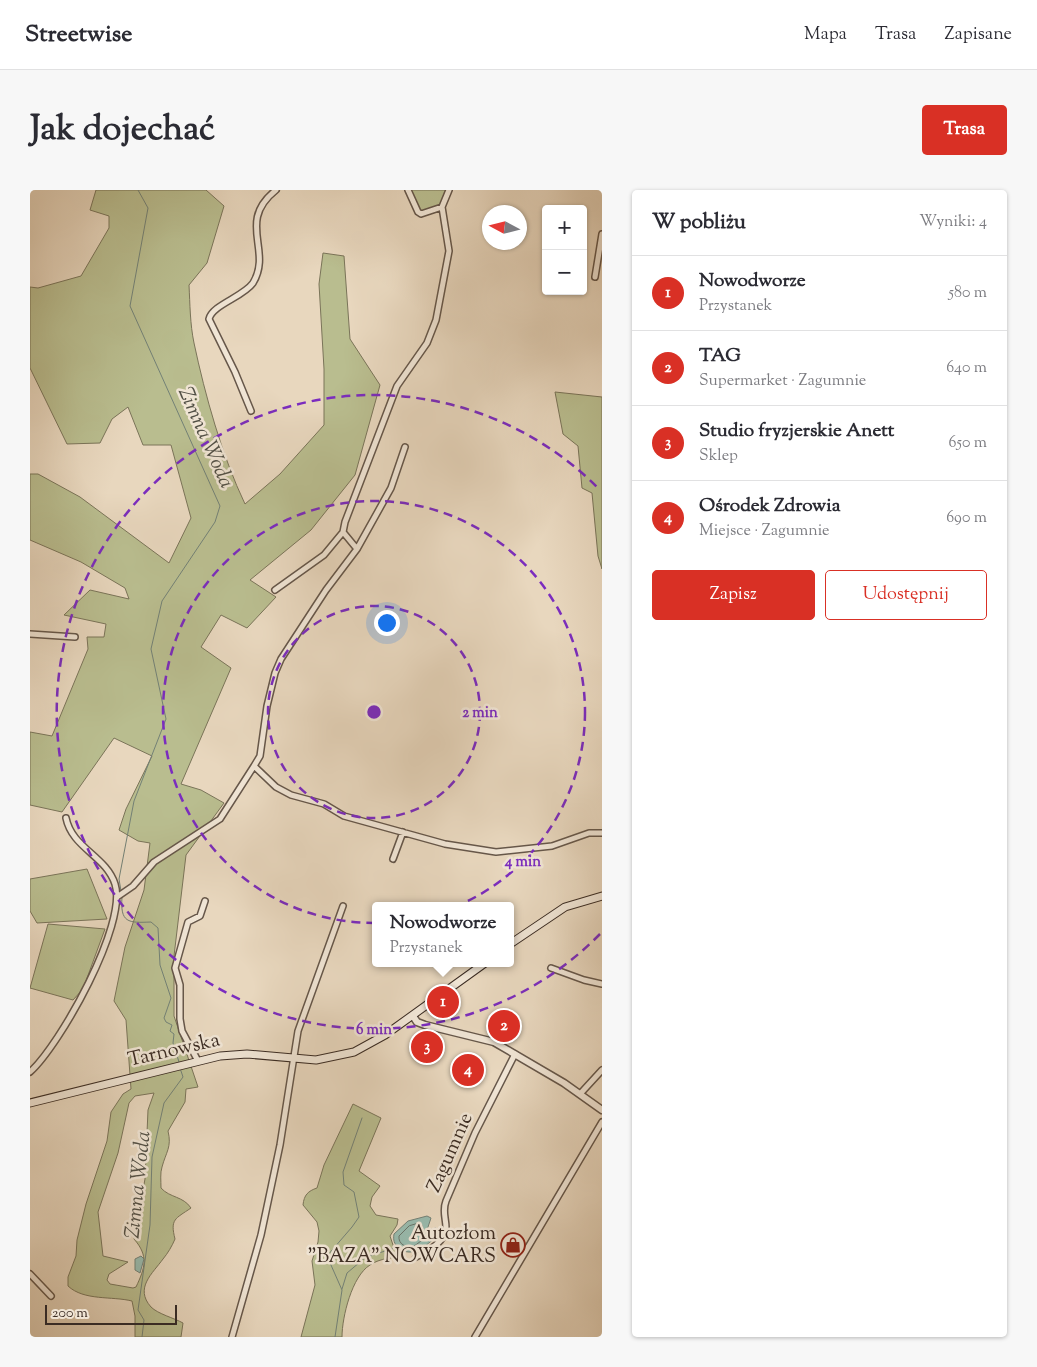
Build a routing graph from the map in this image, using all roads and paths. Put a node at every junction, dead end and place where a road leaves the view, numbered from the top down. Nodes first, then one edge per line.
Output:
1 (276, 190) edge
2 (408, 190) edge
3 (449, 190) edge
4 (442, 207) junction
5 (602, 234) edge
6 (595, 277) dead end
7 (251, 412) dead end
8 (405, 447) dead end
9 (343, 532) junction
10 (358, 549) junction
11 (276, 590) dead end
12 (30, 634) edge
13 (74, 636) dead end
14 (254, 766) junction
15 (66, 818) dead end
16 (403, 832) junction
17 (602, 833) edge
18 (393, 859) dead end
19 (602, 896) edge
20 (117, 897) junction
21 (205, 901) dead end
22 (343, 906) dead end
23 (514, 941) edge
24 (480, 967) edge
25 (551, 968) dead end
26 (602, 984) edge
27 (413, 1016) junction
28 (515, 1054) junction
29 (292, 1059) junction
30 (198, 1061) junction
31 (602, 1070) edge
32 (30, 1072) edge
33 (580, 1094) junction
34 (30, 1103) edge
35 (602, 1110) edge
36 (602, 1122) edge
37 (416, 1257) dead end
38 (30, 1274) edge
39 (51, 1296) dead end
40 (232, 1337) edge
41 (475, 1337) edge

1 - 7 street
2 - 4 street
3 - 4 street
4 - 9 street
5 - 6 street
8 - 10 street
9 - 10 street
9 - 11 street
10 - 14 street
12 - 13 street
14 - 16 street
14 - 20 street
15 - 20 street
16 - 17 street
16 - 18 street
19 - 23 main road
20 - 32 street
21 - 30 street
22 - 29 street
24 - 27 main road, Tarnowska
25 - 26 street
27 - 28 street
27 - 29 main road, Tarnowska
28 - 33 street
28 - 37 street, Zagumnie
29 - 30 main road, Tarnowska
29 - 40 street
30 - 34 main road, Tarnowska
31 - 33 street
33 - 35 street
36 - 41 street
38 - 39 street

